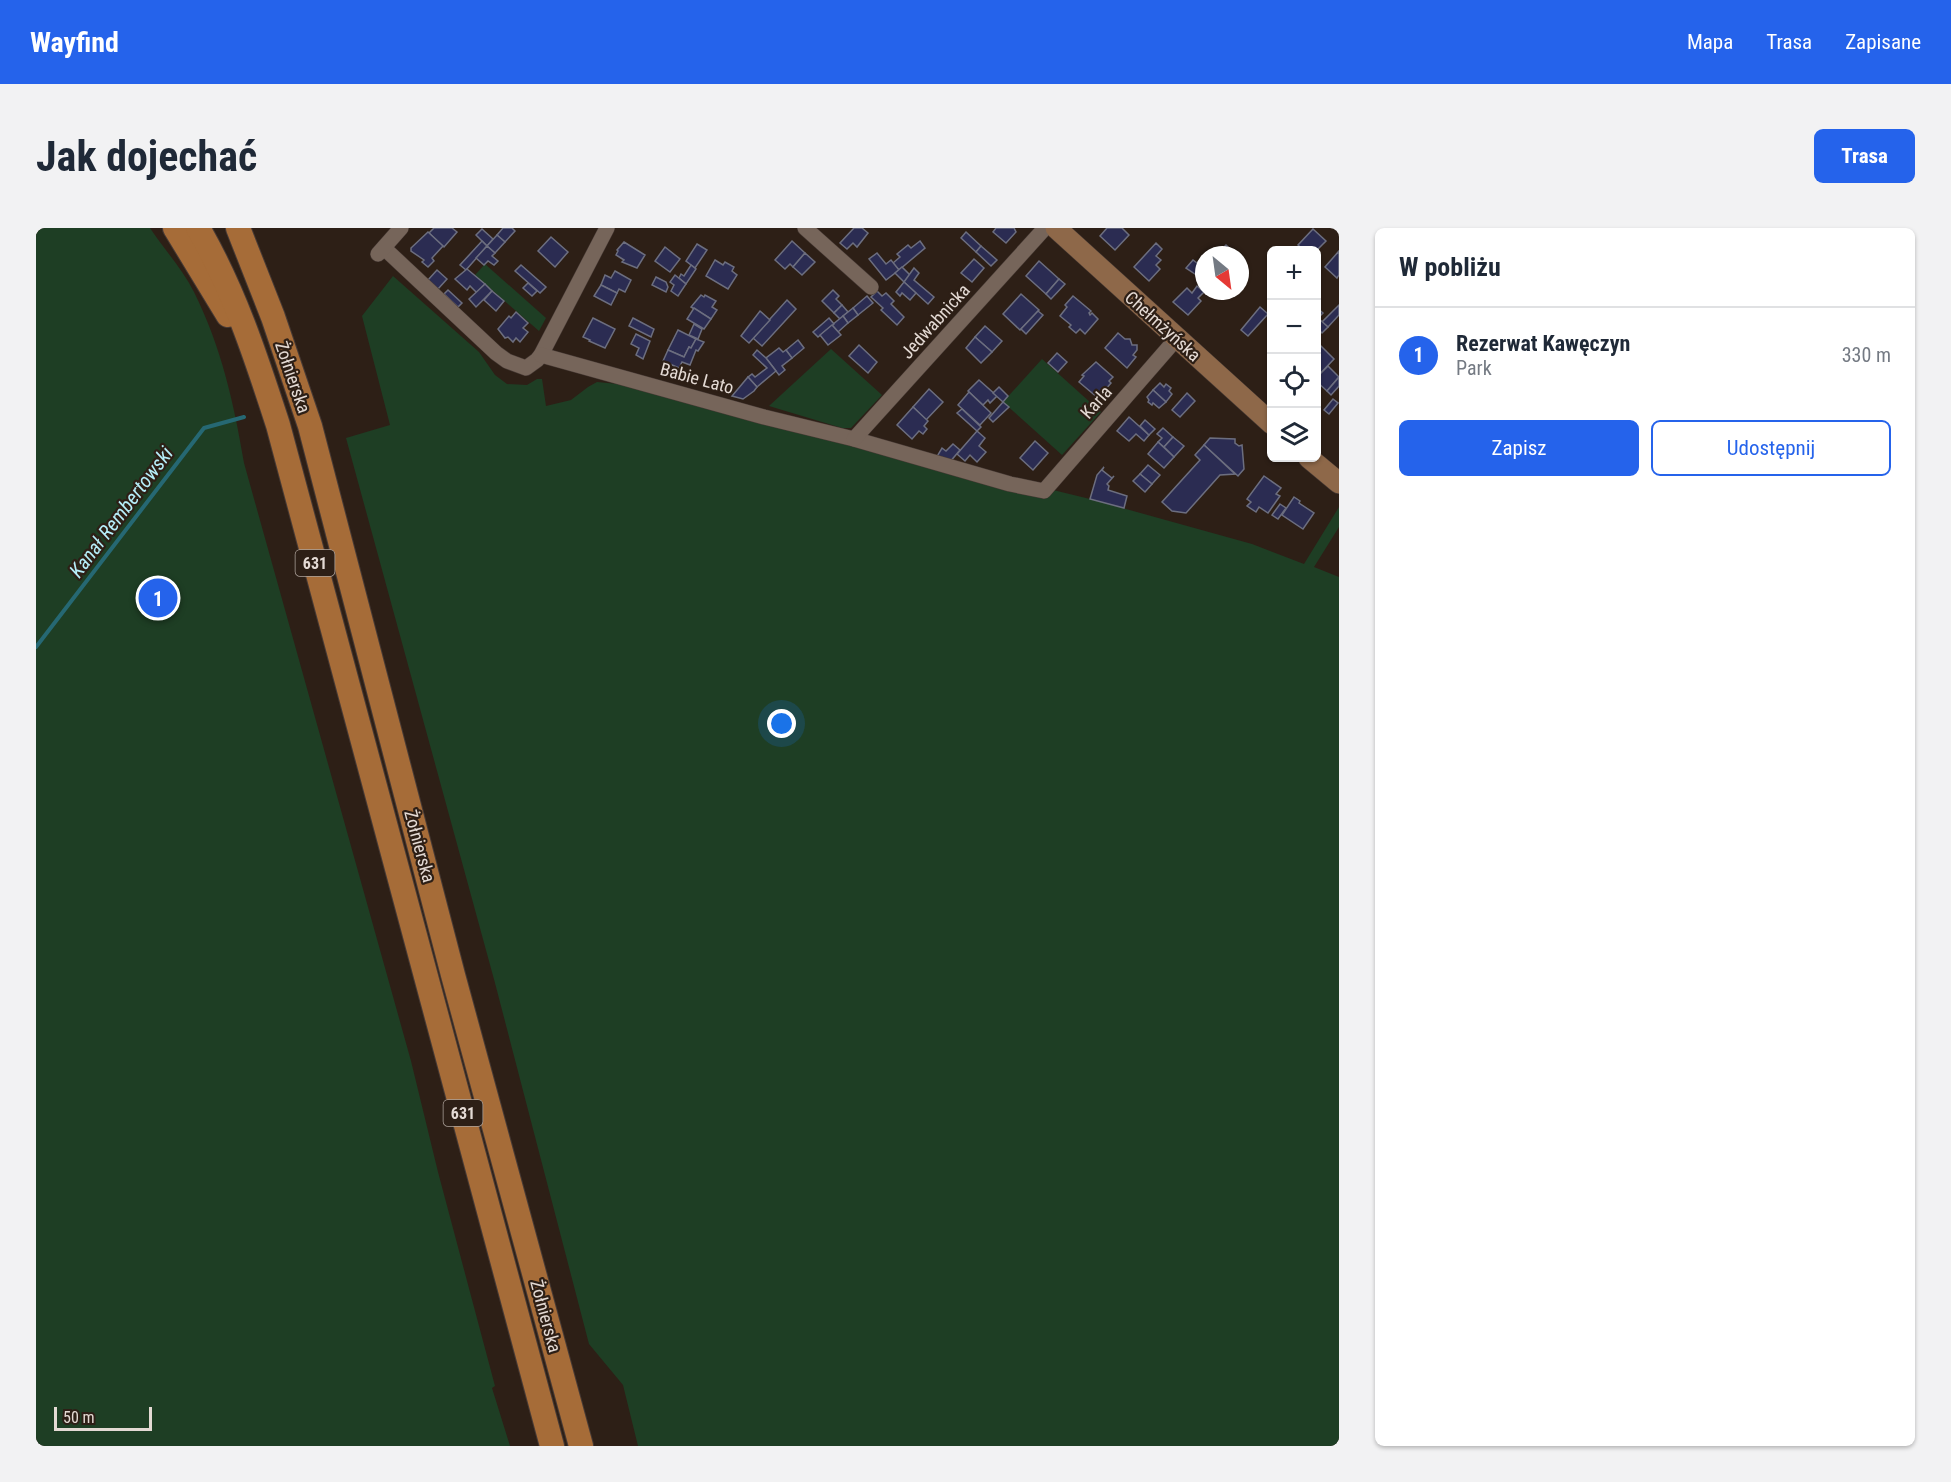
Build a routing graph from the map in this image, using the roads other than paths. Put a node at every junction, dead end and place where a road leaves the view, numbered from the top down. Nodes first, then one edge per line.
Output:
1 (175, 228) edge
2 (198, 228) edge
3 (231, 228) edge
4 (238, 228) edge
5 (401, 228) edge
6 (607, 228) edge
7 (805, 228) edge
8 (1045, 228) edge
9 (1056, 228) edge
10 (246, 251) junction
11 (871, 287) dead end
12 (1177, 338) junction
13 (252, 348) junction
14 (541, 355) junction
15 (1267, 419) edge
16 (854, 439) junction
17 (1314, 462) edge
18 (1339, 483) edge
19 (1044, 491) joint
20 (552, 1446) edge
21 (581, 1446) edge

1 - 13 main road
2 - 13 main road, 631
3 - 10 main road, 631
4 - 10 main road
5 - 14 street
6 - 14 street
7 - 11 street
8 - 16 street, Jedwabnicka
9 - 12 street, Chełmżyńska
10 - 21 main road, Żołnierska / 631
12 - 15 street, Chełmżyńska
12 - 19 street, Karla
13 - 20 main road, Żołnierska / 631
14 - 16 street, Babie Lato
16 - 19 street, Babie Lato
17 - 18 street

